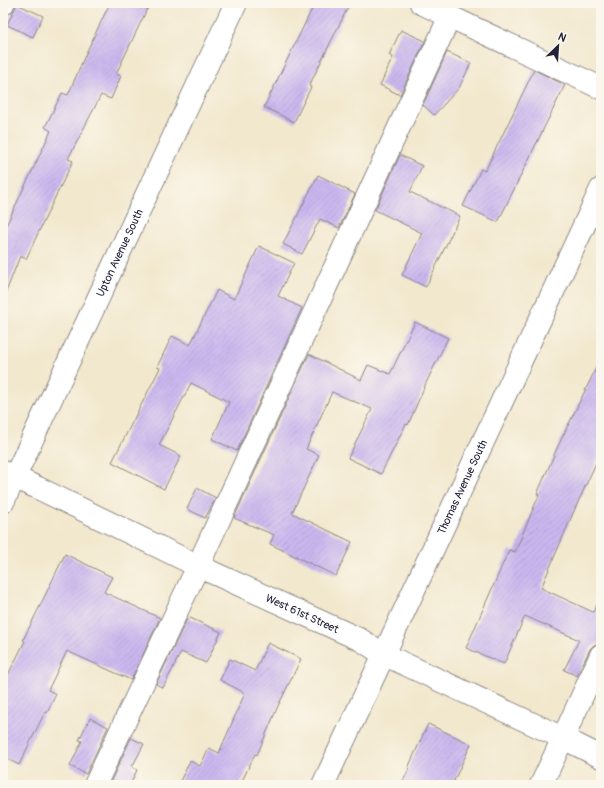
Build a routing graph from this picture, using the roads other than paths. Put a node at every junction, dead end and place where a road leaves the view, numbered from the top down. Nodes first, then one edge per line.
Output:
1 (236, 3) edge
2 (421, 3) edge
3 (450, 16) junction
4 (601, 88) edge
5 (601, 189) edge
6 (9, 475) edge
7 (3, 502) edge
8 (198, 566) junction
9 (383, 654) junction
10 (601, 656) edge
11 (563, 738) junction
12 (601, 757) edge
13 (95, 785) edge
14 (323, 785) edge
15 (541, 785) edge

1 - 6 street, Upton Avenue South
2 - 3 street
3 - 4 street
3 - 8 street
5 - 9 street, Thomas Avenue South
6 - 7 street, Upton Avenue South
6 - 8 street, West 61st Street
8 - 9 street, West 61st Street
8 - 13 street
9 - 11 street, West 61st Street
9 - 14 street, Thomas Avenue South
10 - 11 street
11 - 12 street, West 61st Street
11 - 15 street

